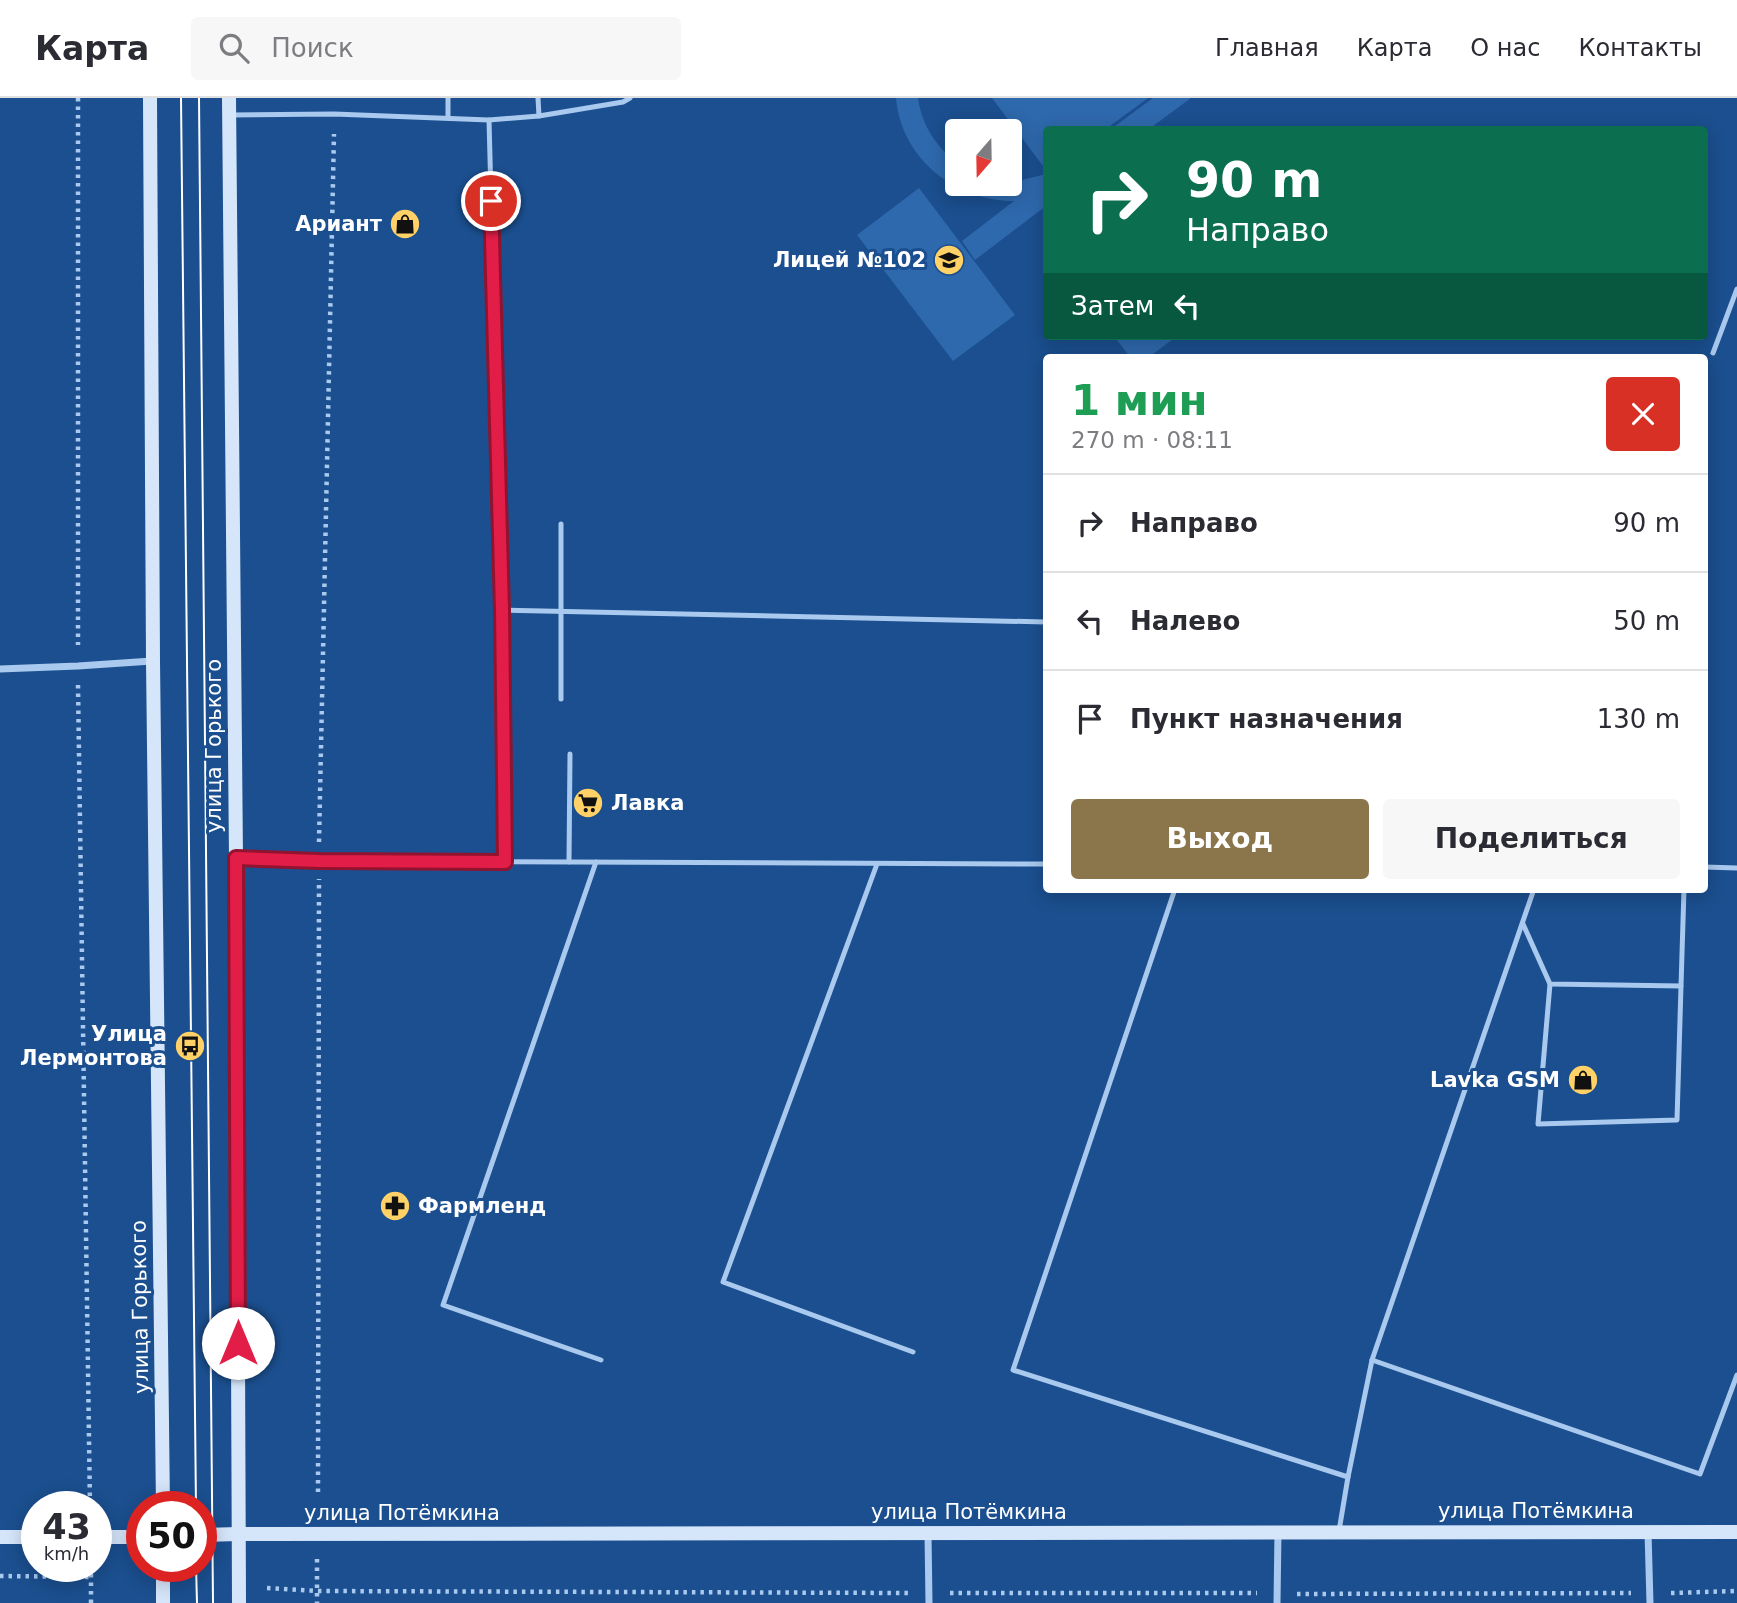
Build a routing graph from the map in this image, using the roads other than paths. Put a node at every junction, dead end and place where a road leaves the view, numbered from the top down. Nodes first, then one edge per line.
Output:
1 (150, 98) edge
2 (229, 98) edge
3 (448, 98) edge
4 (538, 98) edge
5 (630, 98) edge
6 (230, 115) junction
7 (539, 116) junction
8 (448, 118) junction
9 (489, 120) junction
10 (1737, 289) edge
11 (1713, 353) dead end
12 (561, 524) dead end
13 (502, 610) junction
14 (561, 612) junction
15 (1043, 622) edge
16 (153, 661) junction
17 (0, 669) edge
18 (561, 699) dead end
19 (570, 754) dead end
20 (236, 858) junction
21 (505, 862) junction
22 (569, 862) junction
23 (596, 862) junction
24 (877, 864) junction
25 (1043, 864) edge
26 (1708, 867) edge
27 (1737, 868) edge
28 (1174, 893) edge
29 (1533, 893) edge
30 (1684, 893) edge
31 (1522, 924) junction
32 (1550, 984) junction
33 (1681, 986) junction
34 (912, 1352) dead end
35 (601, 1360) dead end
36 (1372, 1360) junction
37 (1737, 1375) edge
38 (1348, 1477) junction
39 (163, 1491) edge
40 (1278, 1532) junction
41 (1339, 1532) junction
42 (1648, 1532) junction
43 (1737, 1532) edge
44 (928, 1533) junction
45 (239, 1534) junction
46 (217, 1535) edge
47 (0, 1537) edge
48 (21, 1537) edge
49 (163, 1582) edge
50 (163, 1603) edge
51 (239, 1603) edge
52 (929, 1603) edge
53 (1277, 1603) edge
54 (1650, 1603) edge

1 - 16 main road, улица Горького
2 - 6 main road, улица Горького
3 - 8 lane
4 - 7 lane
5 - 7 lane
6 - 8 lane
6 - 20 main road, улица Горького
7 - 9 lane
8 - 9 lane
9 - 13 lane
10 - 11 lane
12 - 14 lane
13 - 14 lane
13 - 21 lane
14 - 15 lane
14 - 18 lane
16 - 17 street
16 - 39 main road, улица Горького
19 - 22 lane
20 - 21 lane
20 - 45 main road, улица Горького
21 - 22 lane
22 - 23 lane
23 - 24 lane
23 - 35 lane
24 - 25 lane
24 - 34 lane
26 - 27 lane
28 - 38 lane
29 - 31 lane
30 - 33 lane
31 - 32 lane
31 - 36 lane
32 - 33 lane
32 - 33 lane
36 - 37 lane
36 - 38 lane
38 - 41 lane
40 - 41 main road, улица Потёмкина
40 - 44 main road, улица Потёмкина
40 - 53 street
41 - 42 main road, улица Потёмкина
42 - 43 main road, улица Потёмкина
42 - 54 street
44 - 45 main road, улица Потёмкина
44 - 52 street
45 - 46 main road, улица Потёмкина
45 - 51 main road, улица Горького
47 - 48 main road
49 - 50 main road

